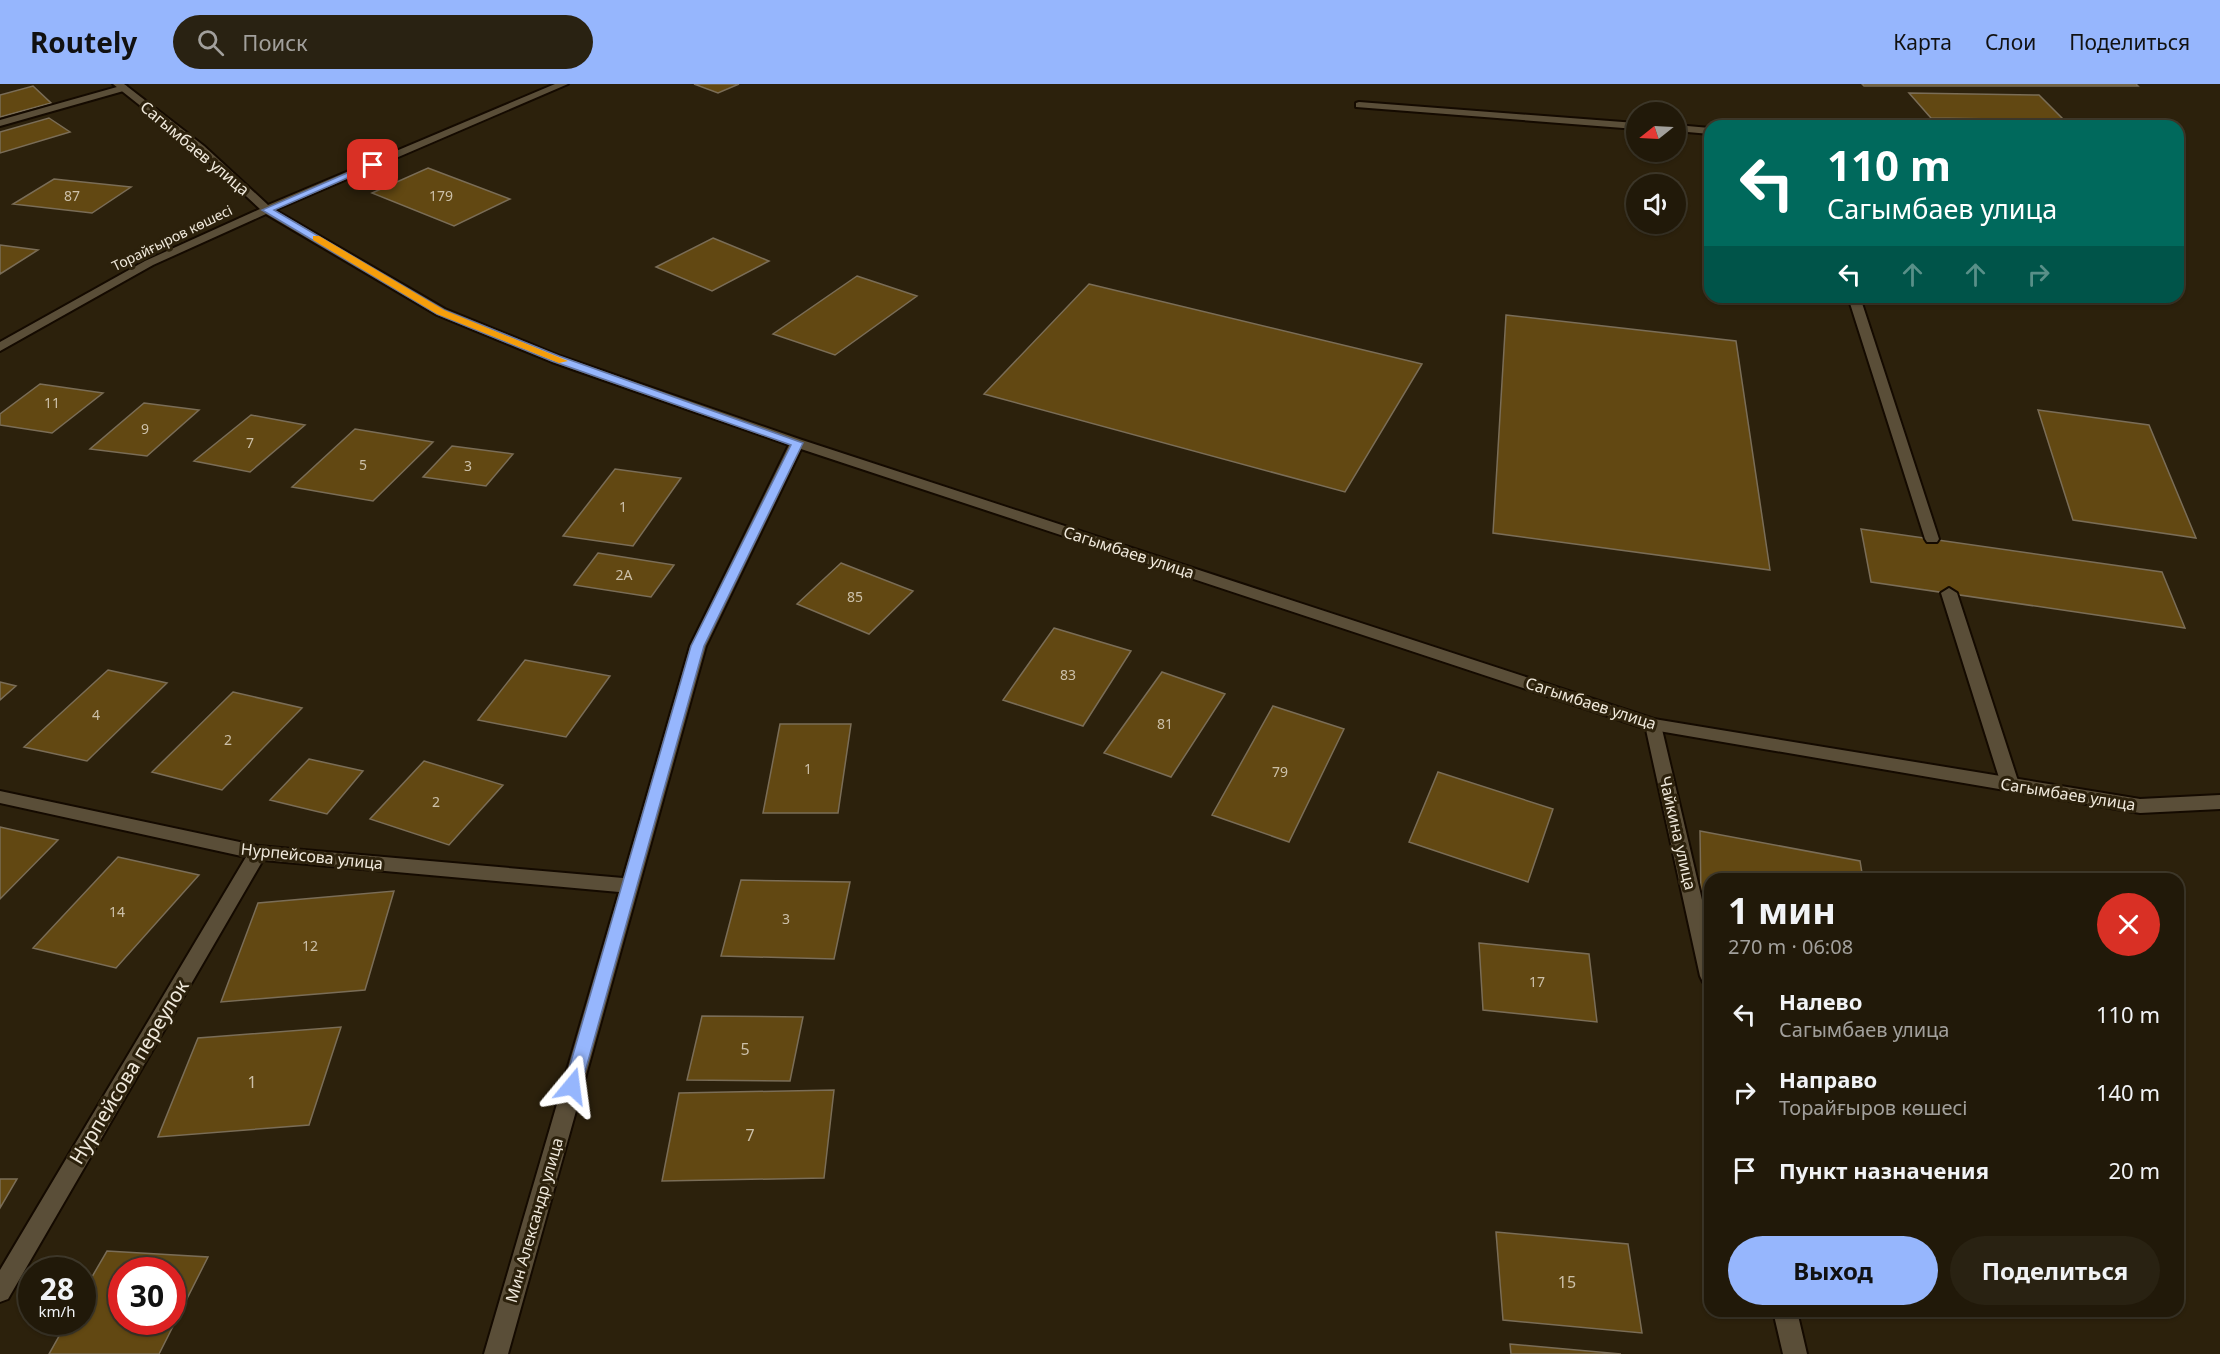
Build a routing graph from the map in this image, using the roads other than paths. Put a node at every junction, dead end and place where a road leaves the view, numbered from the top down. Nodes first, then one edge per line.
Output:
1 (563, 84) edge
2 (121, 86) edge
3 (1359, 105) dead end
4 (0, 123) edge
5 (1626, 125) edge
6 (1686, 129) edge
7 (1704, 130) edge
8 (267, 210) junction
9 (1856, 303) edge
10 (0, 347) edge
11 (797, 443) junction
12 (1932, 539) dead end
13 (1949, 593) dead end
14 (1653, 724) junction
15 (2010, 784) junction
16 (0, 797) edge
17 (2220, 802) edge
18 (258, 853) junction
19 (629, 886) junction
20 (1704, 949) edge
21 (0, 1291) edge
22 (1786, 1317) edge
23 (496, 1354) edge
24 (1795, 1354) edge

1 - 8 street, Торайғыров көшесі
2 - 4 street
2 - 8 street, Сагымбаев улица
3 - 5 street
6 - 7 street
8 - 10 street, Торайғыров көшесі
8 - 11 street, Сагымбаев улица
9 - 12 street
11 - 14 street, Сагымбаев улица
11 - 19 street, Мин Александр улица
13 - 15 street
14 - 15 street, Сагымбаев улица
14 - 20 street, Чайкина улица
15 - 17 street, Сагымбаев улица
16 - 18 street, Нурпейсова улица
18 - 19 street, Нурпейсова улица
18 - 21 street, Нурпейсова переулок
19 - 23 street, Мин Александр улица
22 - 24 street

